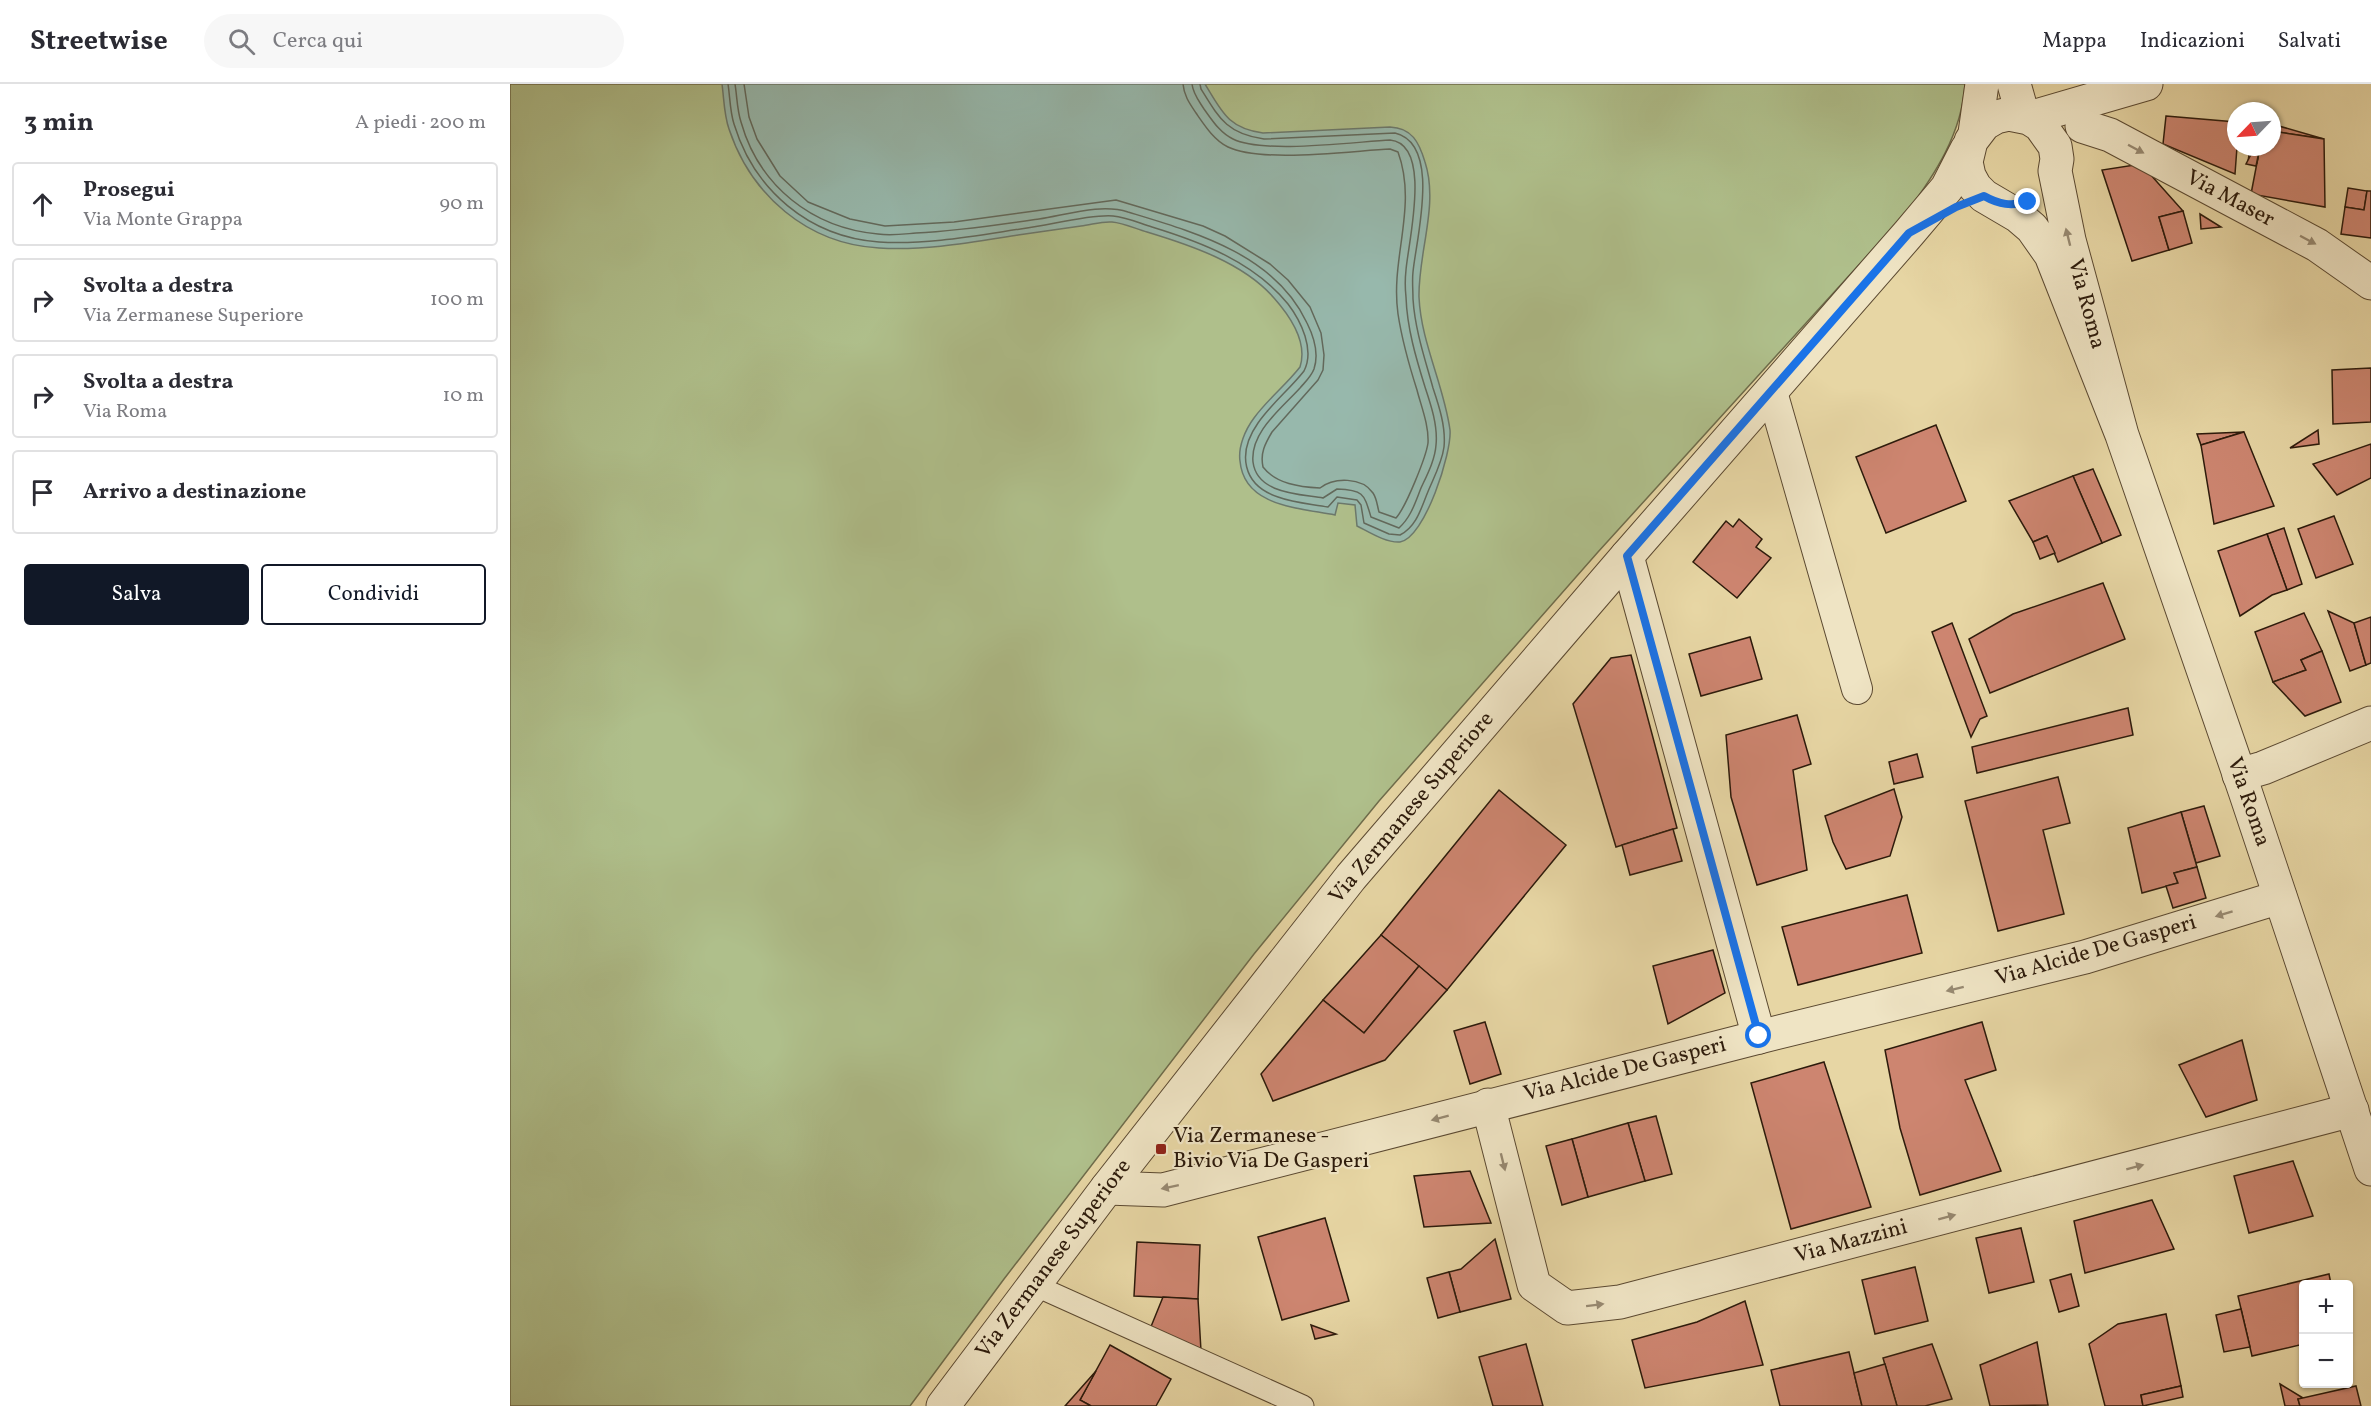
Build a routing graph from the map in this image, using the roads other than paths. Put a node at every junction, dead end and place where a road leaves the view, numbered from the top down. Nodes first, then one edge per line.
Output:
1 (1982, 84) edge
2 (2014, 84) edge
3 (2131, 88) edge
4 (2026, 117) junction
5 (2082, 126) junction
6 (1971, 141) junction
7 (2055, 171) junction
8 (1992, 200) junction
9 (1909, 233) junction
10 (2371, 283) edge
11 (1772, 392) junction
12 (2122, 435) junction
13 (1627, 556) junction
14 (1857, 688) dead end
15 (2371, 723) edge
16 (2239, 775) junction
17 (2280, 897) junction
18 (1759, 1036) junction
19 (1488, 1105) junction
20 (2352, 1110) junction
21 (2371, 1169) edge
22 (1107, 1188) junction
23 (1034, 1285) junction
24 (943, 1406) edge
25 (1303, 1406) edge

1 - 6 street, Via Roma
2 - 4 street
3 - 4 street
3 - 5 street
4 - 6 street
4 - 7 street, Via Roma
5 - 7 street
5 -> 10 street, Via Maser
6 - 8 street, Via Roma
6 - 9 street, Via Zermanese Superiore
7 - 8 street
12 -> 7 street, Via Roma
8 - 9 street, Via Zermanese Superiore
8 - 12 street, Via Roma
9 - 11 street, Via Zermanese Superiore
11 - 13 street, Via Zermanese Superiore
11 - 14 street
12 - 16 street, Via Roma
13 - 18 street
13 - 22 street, Via Zermanese Superiore
15 - 16 street
16 - 17 street, Via Roma
17 -> 18 street, Via Alcide De Gasperi
17 - 20 street, Via Roma
18 - 19 street, Via Alcide De Gasperi
19 -> 20 street, Via Mazzini
19 -> 22 street, Via Alcide De Gasperi
20 - 21 street, Via Roma
22 - 23 street, Via Zermanese Superiore
23 - 24 street, Via Zermanese Superiore
23 - 25 lane

